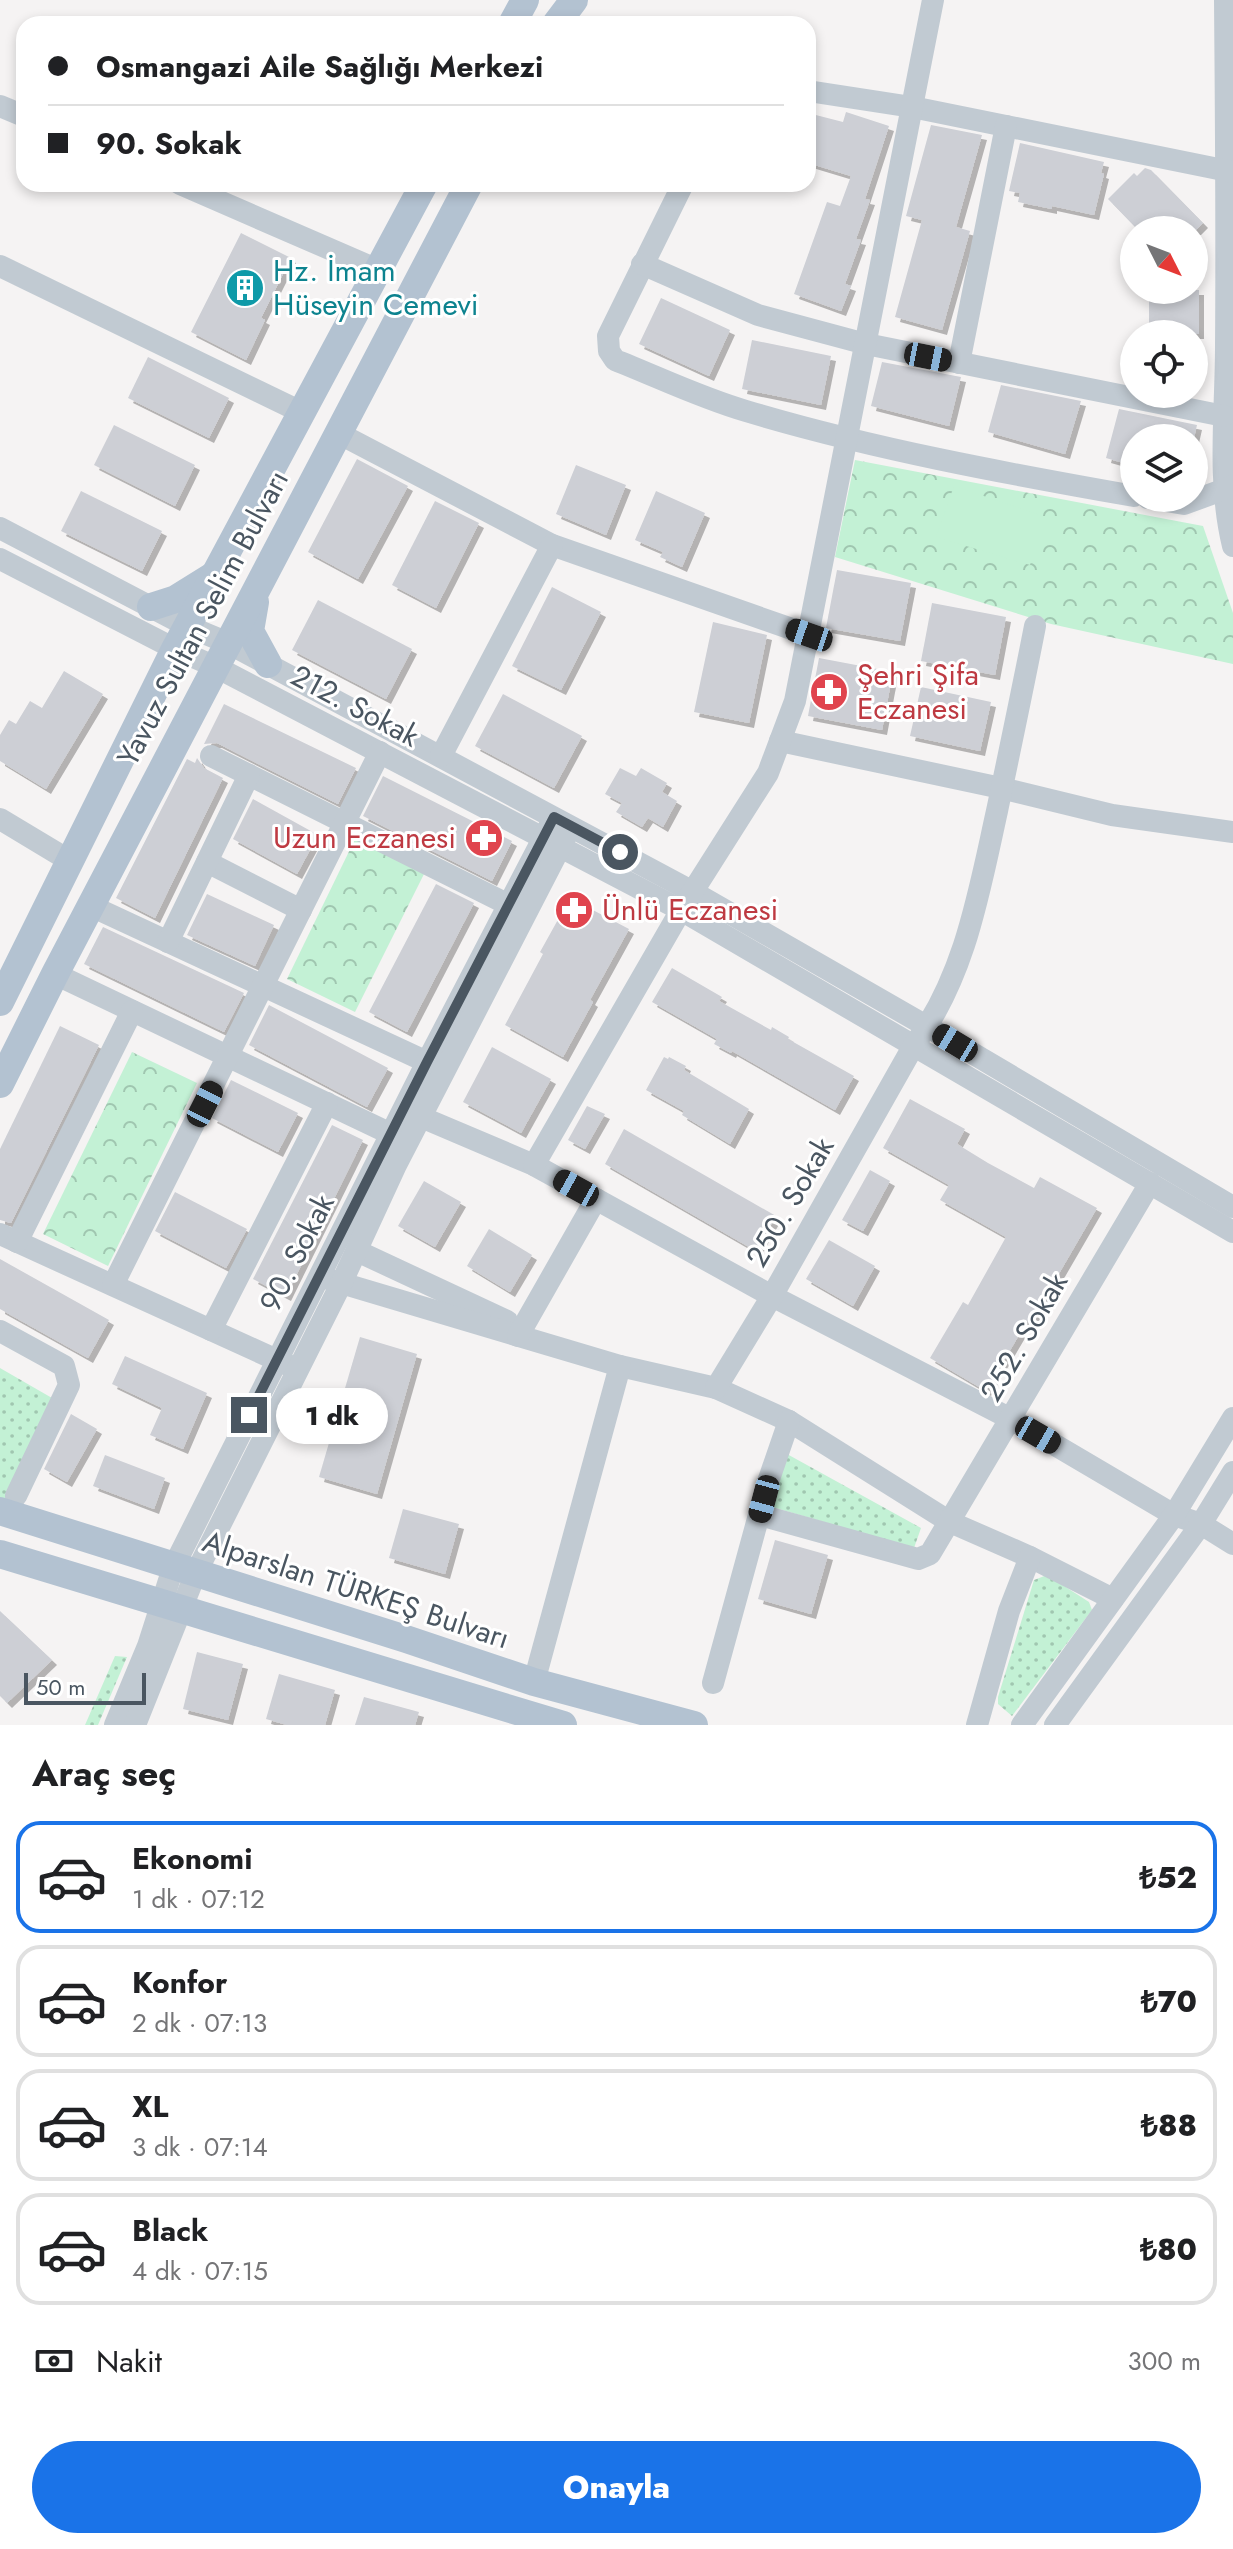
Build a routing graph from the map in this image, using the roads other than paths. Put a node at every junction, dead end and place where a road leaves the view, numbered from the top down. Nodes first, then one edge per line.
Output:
1 (574, 0) edge
2 (933, 0) edge
3 (1225, 0) edge
4 (561, 16) edge
5 (816, 92) edge
6 (912, 107) junction
7 (1006, 126) junction
8 (1229, 172) edge
9 (198, 192) edge
10 (420, 192) edge
11 (465, 192) edge
12 (679, 192) edge
13 (642, 264) junction
14 (0, 266) edge
15 (378, 270) junction
16 (414, 289) junction
17 (866, 344) junction
18 (959, 363) junction
19 (301, 412) junction
20 (1224, 416) junction
21 (338, 433) junction
22 (847, 439) junction
23 (1228, 488) edge
24 (1120, 493) edge
25 (1208, 495) edge
26 (0, 528) edge
27 (552, 545) junction
28 (1233, 546) edge
29 (0, 559) edge
30 (213, 576) junction
31 (257, 588) junction
32 (151, 607) junction
33 (1035, 626) dead end
34 (809, 635) junction
35 (181, 637) junction
36 (222, 655) junction
37 (268, 664) junction
38 (780, 741) junction
39 (380, 752) junction
40 (211, 756) dead end
41 (441, 756) junction
42 (249, 775) junction
43 (1001, 788) junction
44 (0, 819) edge
45 (563, 821) junction
46 (345, 824) junction
47 (1233, 832) edge
48 (552, 842) junction
49 (70, 861) junction
50 (207, 862) junction
51 (687, 901) junction
52 (509, 905) junction
53 (91, 906) junction
54 (301, 910) junction
55 (168, 942) junction
56 (55, 974) junction
57 (263, 986) junction
58 (0, 1002) edge
59 (132, 1011) junction
60 (921, 1036) junction
61 (229, 1057) junction
62 (427, 1062) junction
63 (0, 1084) edge
64 (327, 1103) junction
65 (421, 1117) junction
66 (391, 1134) junction
67 (534, 1165) junction
68 (1150, 1183) junction
69 (596, 1199) junction
70 (1233, 1207) edge
71 (1233, 1232) edge
72 (8, 1238) edge
73 (357, 1251) junction
74 (319, 1276) junction
75 (341, 1284) junction
76 (113, 1285) junction
77 (772, 1296) junction
78 (211, 1330) junction
79 (0, 1331) edge
80 (520, 1332) junction
81 (277, 1360) junction
82 (620, 1366) junction
83 (298, 1370) junction
84 (716, 1388) junction
85 (1233, 1418) edge
86 (1011, 1419) junction
87 (789, 1421) junction
88 (1233, 1472) edge
89 (8, 1504) edge
90 (760, 1515) junction
91 (1174, 1515) junction
92 (950, 1522) junction
93 (1201, 1524) junction
94 (1233, 1544) edge
95 (0, 1554) edge
96 (1030, 1557) junction
97 (184, 1571) junction
98 (1113, 1599) junction
99 (171, 1606) junction
100 (534, 1682) junction
101 (713, 1683) dead end
102 (521, 1719) edge
103 (115, 1725) edge
104 (135, 1725) edge
105 (563, 1725) edge
106 (694, 1725) edge
107 (977, 1725) edge
108 (1022, 1725) edge
109 (1055, 1725) edge

1 - 4 main road
2 - 6 street
3 - 8 street
5 - 6 street
6 - 7 street
6 - 17 street
7 - 8 street
7 - 18 street
8 - 20 street
9 - 15 street
10 - 15 main road, Yavuz Sultan Selim Bulvarı
11 - 16 main road, Yavuz Sultan Selim Bulvarı
12 - 13 street
13 - 17 street
13 - 22 street
14 - 19 street
15 - 16 main road
15 - 19 main road, Yavuz Sultan Selim Bulvarı
16 - 21 main road, Yavuz Sultan Selim Bulvarı
17 - 18 street
17 - 22 street
18 - 20 street
19 - 30 main road, Yavuz Sultan Selim Bulvarı
20 - 23 street
21 - 27 street
21 - 31 main road, Yavuz Sultan Selim Bulvarı
22 - 24 street
22 - 34 street
23 - 25 street
23 - 28 street
26 - 32 street
27 - 34 street
27 - 41 street
29 - 35 street, 212. Sokak
30 - 32 main road
30 - 35 main road, Yavuz Sultan Selim Bulvarı
31 - 36 main road, Yavuz Sultan Selim Bulvarı
31 - 37 main road
32 - 35 street
33 - 43 street, 250. Sokak
34 - 38 street
35 - 36 street, 212. Sokak
35 - 49 main road, Yavuz Sultan Selim Bulvarı
36 - 37 street
36 - 39 street, 212. Sokak
36 - 53 main road, Yavuz Sultan Selim Bulvarı
37 - 41 street
38 - 43 street
38 - 51 street
39 - 46 street
39 - 48 street, 212. Sokak
40 - 42 street
41 - 45 street
42 - 46 street
42 - 50 street
43 - 47 street
43 - 60 street, 250. Sokak
44 - 49 street
45 - 48 street, 90. Sokak
45 - 51 street
46 - 52 street
46 - 54 street
48 - 51 street, 212. Sokak
48 - 52 street, 90. Sokak
48 - 65 street, 90. Sokak
49 - 58 main road, Yavuz Sultan Selim Bulvarı
50 - 54 street
50 - 55 street
51 - 60 street
51 - 67 street
52 - 62 street, 90. Sokak
53 - 55 street
53 - 56 main road, Yavuz Sultan Selim Bulvarı
54 - 57 street
55 - 57 street
56 - 59 street
56 - 63 main road, Yavuz Sultan Selim Bulvarı
57 - 61 street
57 - 62 street
59 - 61 street
59 - 72 street
60 - 68 street
60 - 70 street
60 - 77 street, 250. Sokak
61 - 64 street
61 - 76 street
62 - 66 street, 90. Sokak
64 - 66 street
64 - 78 street
65 - 67 street
65 - 73 street, 90. Sokak
66 - 74 street, 90. Sokak
67 - 69 street
68 - 71 street
68 - 86 street, 252. Sokak
69 - 77 street
69 - 80 street
72 - 76 street
73 - 75 street, 90. Sokak
73 - 80 street
74 - 75 street
74 - 81 street, 90. Sokak
75 - 80 street
75 - 83 street, 90. Sokak
76 - 78 street
77 - 84 street, 250. Sokak
77 - 86 street
78 - 81 street
79 - 89 street
80 - 82 street
81 - 83 street
81 - 97 street, 90. Sokak
82 - 84 street
82 - 100 street
83 - 97 street, 90. Sokak
84 - 87 street
85 - 91 street
86 - 91 street
86 - 92 street, 252. Sokak
87 - 90 street
87 - 92 street
88 - 93 street
89 - 97 main road, Alparslan TÜRKEŞ Bulvarı
90 - 92 street, 252. Sokak
90 - 101 street
91 - 93 street
91 - 98 street
92 - 96 street
93 - 94 street
93 - 109 street
95 - 99 main road
96 - 98 street
96 - 107 street
97 - 99 street, 90. Sokak
97 - 100 main road, Alparslan TÜRKEŞ Bulvarı
98 - 108 street
99 - 102 main road
99 - 103 street, 90. Sokak
99 - 104 street, 90. Sokak
100 - 106 main road, Alparslan TÜRKEŞ Bulvarı
102 - 105 main road

